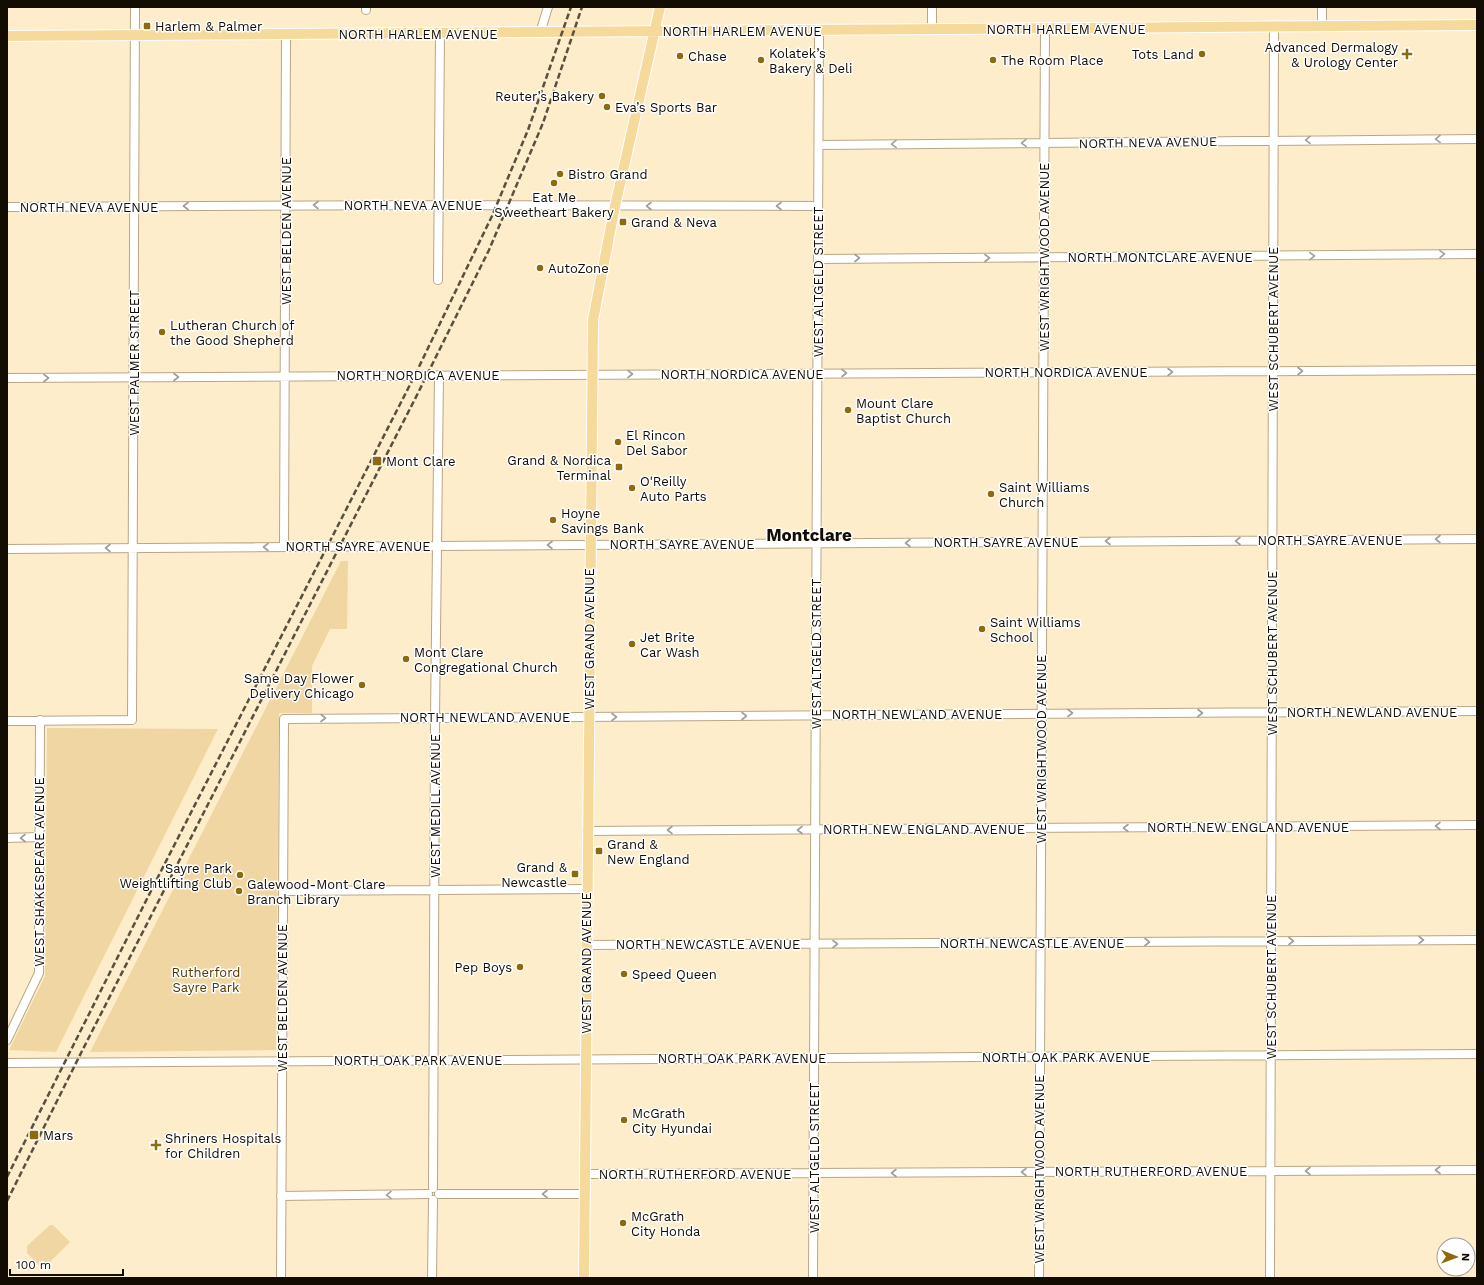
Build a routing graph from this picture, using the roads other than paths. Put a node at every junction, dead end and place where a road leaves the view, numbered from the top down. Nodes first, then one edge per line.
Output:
1 (135, 7) edge
2 (548, 7) edge
3 (660, 7) edge
4 (932, 7) edge
5 (1322, 7) edge
6 (1477, 26) edge
7 (1274, 27) junction
8 (1322, 27) junction
9 (1045, 29) junction
10 (932, 30) junction
11 (819, 31) junction
12 (654, 32) junction
13 (440, 33) junction
14 (540, 33) junction
15 (286, 34) junction
16 (136, 35) junction
17 (7, 36) edge
18 (1477, 139) edge
19 (1273, 141) junction
20 (1045, 143) junction
21 (819, 145) junction
22 (439, 204) junction
23 (286, 205) junction
24 (134, 206) junction
25 (614, 206) junction
26 (818, 206) junction
27 (7, 207) edge
28 (1477, 254) edge
29 (1273, 256) junction
30 (1044, 257) junction
31 (818, 258) junction
32 (438, 280) dead end
33 (1477, 370) edge
34 (1273, 371) junction
35 (1044, 372) junction
36 (818, 373) junction
37 (591, 374) junction
38 (439, 375) junction
39 (285, 376) junction
40 (134, 377) junction
41 (7, 378) edge
42 (1477, 539) edge
43 (1272, 540) junction
44 (1042, 542) junction
45 (817, 543) junction
46 (590, 545) junction
47 (437, 546) junction
48 (284, 547) junction
49 (132, 548) junction
50 (7, 549) edge
51 (1477, 711) edge
52 (1272, 712) junction
53 (1042, 714) junction
54 (816, 715) junction
55 (588, 717) junction
56 (435, 718) junction
57 (284, 719) joint
58 (40, 720) junction
59 (7, 721) edge
60 (1477, 826) edge
61 (1271, 827) junction
62 (1041, 828) junction
63 (815, 830) junction
64 (587, 831) junction
65 (7, 838) edge
66 (39, 838) junction
67 (587, 889) junction
68 (435, 890) junction
69 (283, 891) junction
70 (1477, 940) edge
71 (1271, 941) junction
72 (1040, 942) junction
73 (815, 944) junction
74 (586, 945) junction
75 (7, 1040) edge
76 (1477, 1054) edge
77 (1270, 1055) junction
78 (1040, 1057) junction
79 (814, 1058) junction
80 (585, 1059) junction
81 (433, 1060) junction
82 (282, 1061) junction
83 (7, 1063) edge
84 (1477, 1170) edge
85 (1270, 1171) junction
86 (1039, 1172) junction
87 (814, 1173) junction
88 (585, 1174) junction
89 (433, 1194) junction
90 (584, 1194) junction
91 (281, 1196) junction
92 (281, 1278) edge
93 (432, 1278) edge
94 (584, 1278) edge
95 (813, 1278) edge
96 (1039, 1278) edge
97 (1270, 1278) edge

1 - 16 street, WEST PALMER STREET
2 - 14 street
3 - 12 main road, WEST GRAND AVENUE
4 - 10 street
5 - 8 street
6 - 8 main road, NORTH HARLEM AVENUE
7 - 8 main road, NORTH HARLEM AVENUE
7 - 9 main road, NORTH HARLEM AVENUE
7 - 19 street, WEST SCHUBERT AVENUE
9 - 10 main road, NORTH HARLEM AVENUE
9 - 20 street, WEST WRIGHTWOOD AVENUE
10 - 11 main road, NORTH HARLEM AVENUE
11 - 12 main road, NORTH HARLEM AVENUE
11 - 21 street, WEST ALTGELD STREET
12 - 14 main road, NORTH HARLEM AVENUE
12 - 25 main road, WEST GRAND AVENUE
13 - 14 main road, NORTH HARLEM AVENUE
13 - 15 main road, NORTH HARLEM AVENUE
13 - 22 street
15 - 16 main road, NORTH HARLEM AVENUE
15 - 23 street, WEST BELDEN AVENUE
16 - 17 main road, NORTH HARLEM AVENUE
16 - 24 street, WEST PALMER STREET
18 -> 19 street, NORTH NEVA AVENUE
19 - 20 street, NORTH NEVA AVENUE
19 - 29 street, WEST SCHUBERT AVENUE
20 -> 21 street, NORTH NEVA AVENUE
20 - 30 street, WEST WRIGHTWOOD AVENUE
21 - 26 street, WEST ALTGELD STREET
22 -> 23 street, NORTH NEVA AVENUE
22 - 25 street, NORTH NEVA AVENUE
22 - 32 street
23 -> 24 street, NORTH NEVA AVENUE
23 - 39 street, WEST BELDEN AVENUE
24 - 27 street, NORTH NEVA AVENUE
24 - 40 street, WEST PALMER STREET
26 -> 25 street, NORTH NEVA AVENUE
25 - 37 main road, WEST GRAND AVENUE
26 - 31 street, WEST ALTGELD STREET
29 -> 28 street, NORTH MONTCLARE AVENUE
29 - 30 street, NORTH MONTCLARE AVENUE
29 - 34 street, WEST SCHUBERT AVENUE
31 -> 30 street, NORTH MONTCLARE AVENUE
30 - 35 street, WEST WRIGHTWOOD AVENUE
31 - 36 street, WEST ALTGELD STREET
34 -> 33 street, NORTH NORDICA AVENUE
35 -> 34 street, NORTH NORDICA AVENUE
34 - 43 street, WEST SCHUBERT AVENUE
36 -> 35 street, NORTH NORDICA AVENUE
35 - 44 street, WEST WRIGHTWOOD AVENUE
37 -> 36 street, NORTH NORDICA AVENUE
36 - 45 street, WEST ALTGELD STREET
37 - 38 street, NORTH NORDICA AVENUE
37 - 46 main road, WEST GRAND AVENUE
38 - 39 street, NORTH NORDICA AVENUE
38 - 47 street, WEST MEDILL AVENUE
40 -> 39 street, NORTH NORDICA AVENUE
39 - 48 street, WEST BELDEN AVENUE
41 -> 40 street, NORTH NORDICA AVENUE
40 - 49 street, WEST PALMER STREET
42 -> 43 street, NORTH SAYRE AVENUE
43 -> 44 street, NORTH SAYRE AVENUE
43 - 52 street, WEST SCHUBERT AVENUE
44 -> 45 street, NORTH SAYRE AVENUE
44 - 53 street, WEST WRIGHTWOOD AVENUE
45 - 46 street, NORTH SAYRE AVENUE
45 - 54 street, WEST ALTGELD STREET
46 -> 47 street, NORTH SAYRE AVENUE
46 - 55 main road, WEST GRAND AVENUE
47 - 48 street, NORTH SAYRE AVENUE
47 - 56 street, WEST MEDILL AVENUE
48 -> 49 street, NORTH SAYRE AVENUE
49 -> 50 street, NORTH SAYRE AVENUE
49 - 58 street, WEST PALMER STREET
51 - 52 street, NORTH NEWLAND AVENUE
53 -> 52 street, NORTH NEWLAND AVENUE
52 - 61 street, WEST SCHUBERT AVENUE
53 - 54 street, NORTH NEWLAND AVENUE
53 - 62 street, WEST WRIGHTWOOD AVENUE
55 -> 54 street, NORTH NEWLAND AVENUE
54 - 63 street, WEST ALTGELD STREET
55 - 56 street, NORTH NEWLAND AVENUE
55 - 64 main road, WEST GRAND AVENUE
57 -> 56 street, NORTH NEWLAND AVENUE
56 - 68 street, WEST MEDILL AVENUE
57 - 69 street, WEST BELDEN AVENUE
58 - 59 street
58 - 66 street, WEST SHAKESPEARE AVENUE
60 -> 61 street, NORTH NEW ENGLAND AVENUE
61 -> 62 street, NORTH NEW ENGLAND AVENUE
61 - 71 street, WEST SCHUBERT AVENUE
62 - 63 street, NORTH NEW ENGLAND AVENUE
62 - 72 street, WEST WRIGHTWOOD AVENUE
63 -> 64 street, NORTH NEW ENGLAND AVENUE
63 - 73 street, WEST ALTGELD STREET
64 - 67 main road, WEST GRAND AVENUE
66 -> 65 street
66 - 75 street, WEST SHAKESPEARE AVENUE
67 - 68 street
67 - 74 main road, WEST GRAND AVENUE
68 - 69 street
68 - 81 street, WEST MEDILL AVENUE
69 - 82 street, WEST BELDEN AVENUE
71 -> 70 street, NORTH NEWCASTLE AVENUE
72 -> 71 street, NORTH NEWCASTLE AVENUE
71 - 77 street, WEST SCHUBERT AVENUE
73 -> 72 street, NORTH NEWCASTLE AVENUE
72 - 78 street, WEST WRIGHTWOOD AVENUE
73 - 74 street, NORTH NEWCASTLE AVENUE
73 - 79 street, WEST ALTGELD STREET
74 - 80 main road, WEST GRAND AVENUE
76 - 77 street, NORTH OAK PARK AVENUE
77 - 78 street, NORTH OAK PARK AVENUE
77 - 85 street, WEST SCHUBERT AVENUE
78 - 79 street, NORTH OAK PARK AVENUE
78 - 86 street, WEST WRIGHTWOOD AVENUE
79 - 80 street, NORTH OAK PARK AVENUE
79 - 87 street, WEST ALTGELD STREET
80 - 81 street, NORTH OAK PARK AVENUE
80 - 88 main road, WEST GRAND AVENUE
81 - 82 street, NORTH OAK PARK AVENUE
81 - 89 street, WEST MEDILL AVENUE
82 - 83 street, NORTH OAK PARK AVENUE
82 - 91 street, WEST BELDEN AVENUE
84 -> 85 street, NORTH RUTHERFORD AVENUE
85 - 86 street, NORTH RUTHERFORD AVENUE
85 - 97 street, WEST SCHUBERT AVENUE
86 -> 87 street, NORTH RUTHERFORD AVENUE
86 - 96 street, WEST WRIGHTWOOD AVENUE
87 - 88 street, NORTH RUTHERFORD AVENUE
87 - 95 street, WEST ALTGELD STREET
88 - 90 main road, WEST GRAND AVENUE
90 -> 89 street, NORTH RUTHERFORD AVENUE
89 -> 91 street, NORTH RUTHERFORD AVENUE
89 - 93 street, WEST MEDILL AVENUE
90 - 94 main road, WEST GRAND AVENUE
91 - 92 street, WEST BELDEN AVENUE

